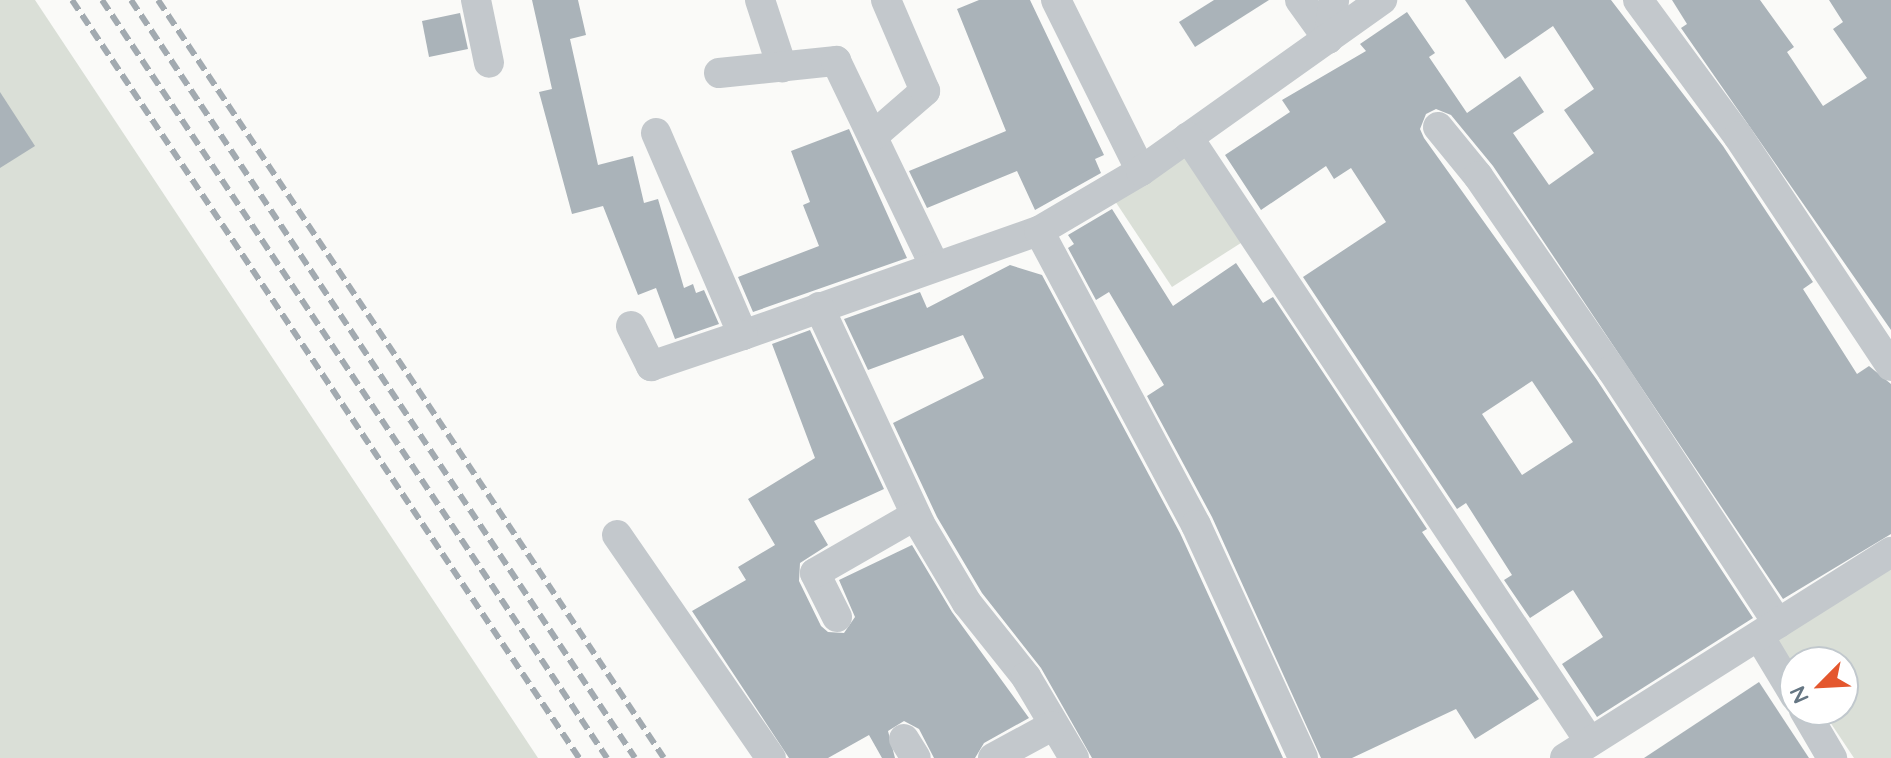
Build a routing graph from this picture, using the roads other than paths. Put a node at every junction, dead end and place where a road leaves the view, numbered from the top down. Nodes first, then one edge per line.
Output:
1 (476, 0) edge
2 (760, 0) edge
3 (886, 0) edge
4 (1056, 0) edge
5 (1300, 0) edge
6 (1334, 0) edge
7 (1382, 0) edge
8 (1638, 0) edge
9 (1328, 39) junction
10 (489, 63) dead end
11 (782, 67) junction
12 (719, 73) dead end
13 (1438, 127) dead end
14 (656, 133) dead end
15 (873, 136) junction
16 (1188, 137) junction
17 (1141, 171) junction
18 (1039, 231) junction
19 (934, 265) junction
20 (819, 307) junction
21 (631, 326) dead end
22 (743, 335) junction
23 (1891, 366) edge
24 (916, 515) junction
25 (617, 535) dead end
26 (1891, 552) edge
27 (837, 617) dead end
28 (1769, 630) junction
29 (1779, 655) edge
30 (1052, 726) junction
31 (1813, 726) edge
32 (1577, 752) edge
33 (771, 758) edge
34 (993, 758) edge
35 (1074, 758) edge
36 (1303, 758) edge
37 (1832, 758) edge

1 - 10 street
2 - 11 street
3 - 15 street
4 - 17 street
5 - 9 street
6 - 9 street
7 - 9 street
8 - 23 street
9 - 16 street
11 - 12 street
11 - 15 street
13 - 28 street
14 - 22 street
15 - 19 street
16 - 17 street
16 - 32 street
17 - 18 street
18 - 19 street
18 - 36 street
19 - 20 street
20 - 22 street
20 - 24 street
21 - 22 street
24 - 27 street
24 - 30 street
25 - 33 street
26 - 28 street
28 - 29 street
28 - 32 street
30 - 34 street
30 - 35 street
31 - 37 street

